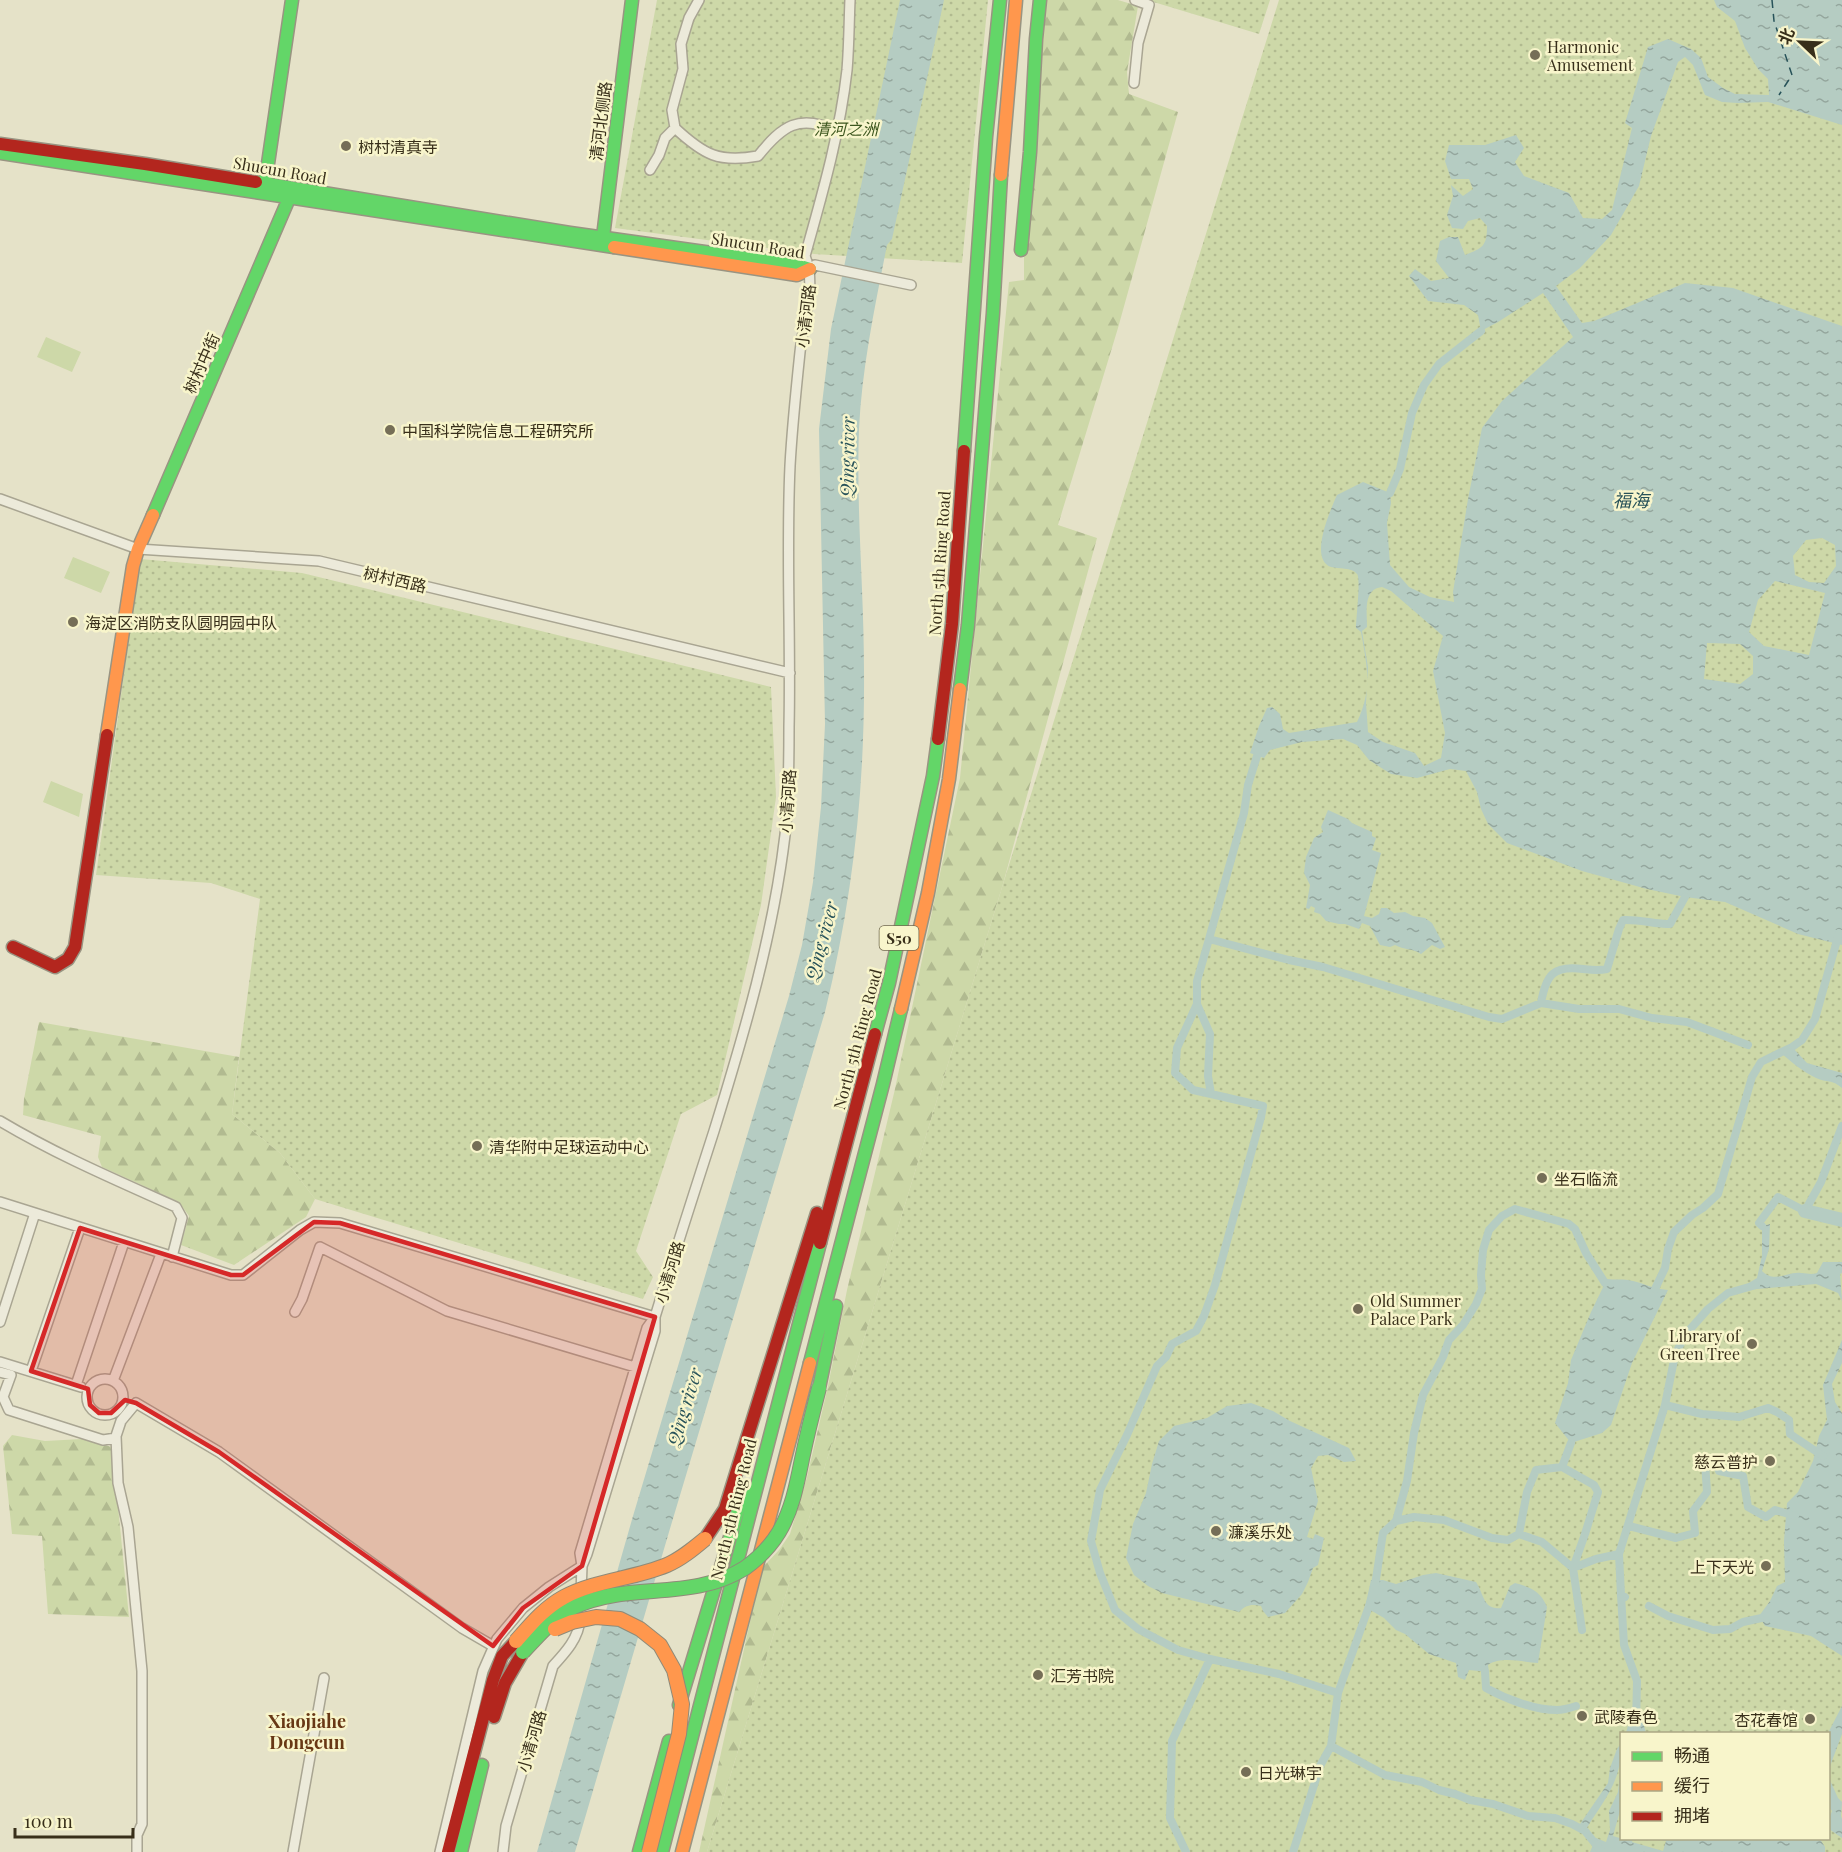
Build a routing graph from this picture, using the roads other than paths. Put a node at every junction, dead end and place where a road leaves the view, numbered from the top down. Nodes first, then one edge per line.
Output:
1 (292, 0) edge
2 (632, 0) edge
3 (699, 0) edge
4 (850, 0) edge
5 (1000, 0) edge
6 (1016, 0) edge
7 (1040, 0) edge
8 (1135, 0) edge
9 (1134, 83) dead end
10 (675, 128) junction
11 (837, 131) junction
12 (0, 144) edge
13 (0, 153) edge
14 (650, 170) dead end
15 (265, 184) junction
16 (292, 194) junction
17 (602, 242) junction
18 (1021, 250) dead end
19 (810, 269) junction
20 (911, 285) dead end
21 (0, 499) edge
22 (138, 549) junction
23 (790, 673) junction
24 (13, 947) dead end
25 (864, 1079) junction
26 (883, 1084) junction
27 (0, 1121) edge
28 (0, 1202) edge
29 (34, 1214) junction
30 (80, 1228) junction
31 (124, 1242) junction
32 (161, 1254) junction
33 (172, 1257) junction
34 (295, 1312) dead end
35 (655, 1317) junction
36 (0, 1322) edge
37 (799, 1322) junction
38 (0, 1362) edge
39 (635, 1367) junction
40 (31, 1371) junction
41 (0, 1372) edge
42 (113, 1381) junction
43 (76, 1385) junction
44 (89, 1389) junction
45 (123, 1400) junction
46 (136, 1403) junction
47 (117, 1438) junction
48 (582, 1566) junction
49 (493, 1646) junction
50 (523, 1652) junction
51 (324, 1678) dead end
52 (712, 1736) junction
53 (137, 1852) edge
54 (293, 1852) edge
55 (440, 1852) edge
56 (448, 1852) edge
57 (461, 1852) edge
58 (503, 1852) edge
59 (639, 1852) edge
60 (649, 1852) edge
61 (662, 1852) edge
62 (682, 1852) edge
63 (688, 1852) edge

1 - 15 main road
2 - 17 main road, 清河北侧路
3 - 10 street
4 - 11 street, 小清河路
5 - 25 main road, North 5th Ring Road / S50
6 - 26 main road, North 5th Ring Road / S50
7 - 18 main road
8 - 9 street
10 - 11 street
10 - 14 street
11 - 19 street, 小清河路
12 - 15 main road, Shucun Road
13 - 16 main road, Shucun Road
15 - 16 main road, Shucun Road
16 - 17 main road, Shucun Road
16 - 22 main road, 树村中街
17 - 19 main road, Shucun Road
19 - 20 street
19 - 23 street, 小清河路
21 - 22 street, 树村西路
22 - 23 street, 树村西路
22 - 24 main road, 树村中街
23 - 35 street, 小清河路
25 - 37 main road, North 5th Ring Road / S50
25 - 56 main road, bridge
26 - 50 main road, bridge
26 - 52 main road, North 5th Ring Road / S50
27 - 33 street
28 - 29 street
29 - 30 street
29 - 36 street
30 - 31 street
30 - 40 street
31 - 32 street
31 - 43 street
32 - 33 street
32 - 42 street
33 - 35 street
34 - 39 street
35 - 39 street, 小清河路
35 - 48 street, 小清河路
37 - 59 main road
37 - 61 main road, North 5th Ring Road / S50
38 - 40 street
39 - 48 street, 小清河路
40 - 43 street
41 - 47 street
42 - 44 street
42 - 45 street
43 - 44 street
44 - 45 street
45 - 46 street
46 - 47 street
46 - 49 street
47 - 53 street
48 - 49 street
48 - 58 street, 小清河路
49 - 55 street
50 - 57 main road
50 - 60 main road, bridge
51 - 54 street
52 - 62 main road, North 5th Ring Road / S50
52 - 63 main road

